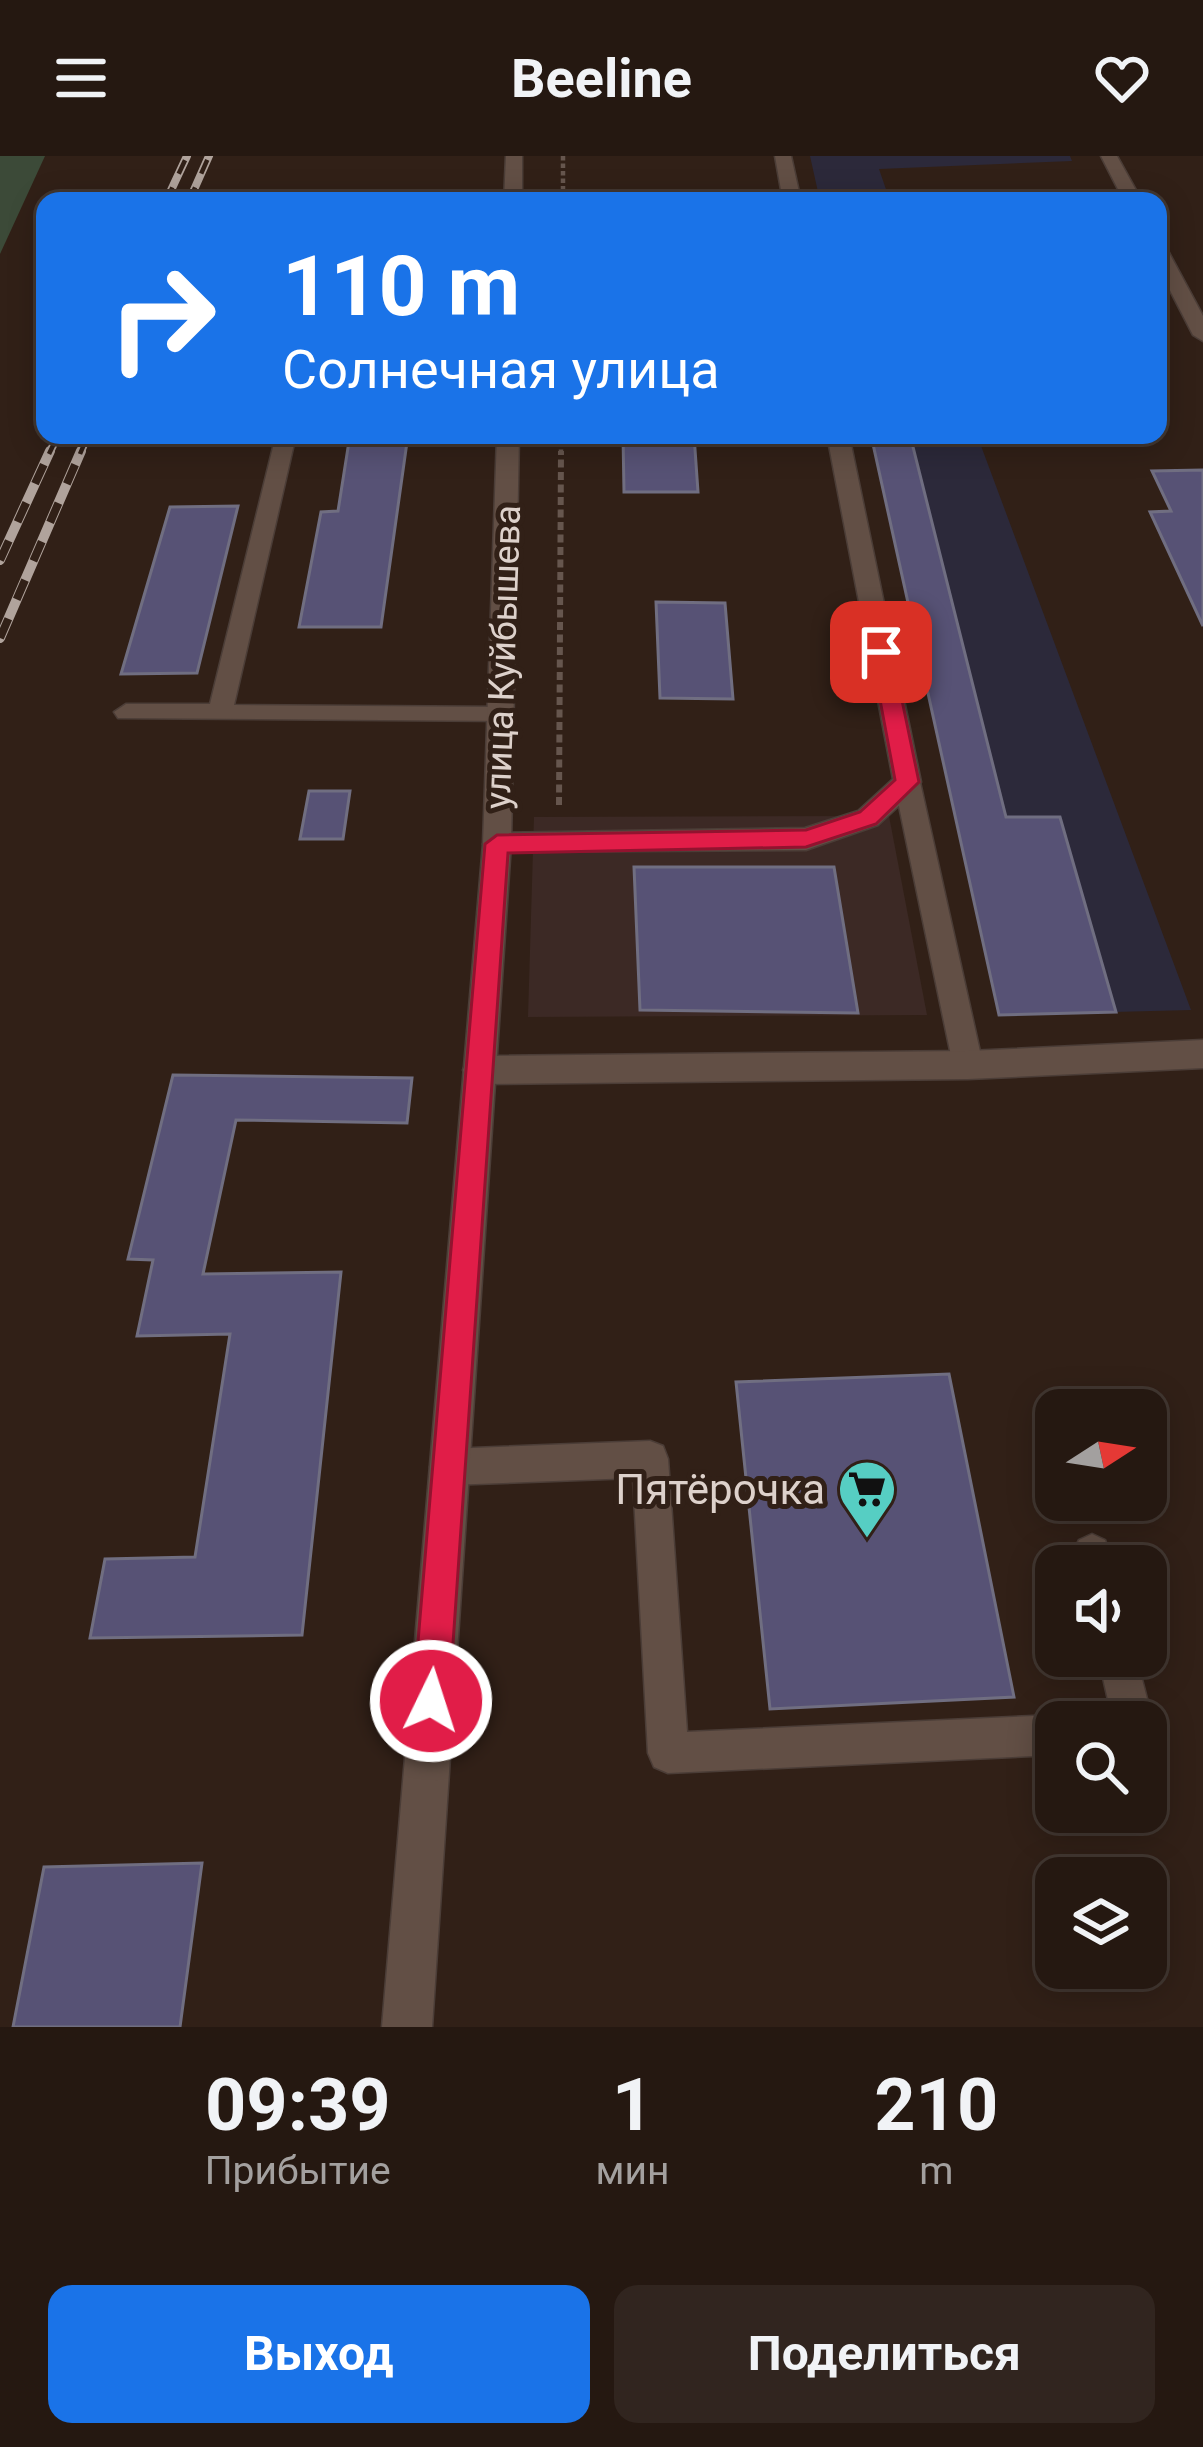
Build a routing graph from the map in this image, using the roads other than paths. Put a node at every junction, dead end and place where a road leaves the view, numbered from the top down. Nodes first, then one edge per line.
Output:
1 (514, 156) edge
2 (783, 156) edge
3 (1109, 156) edge
4 (513, 192) edge
5 (790, 192) edge
6 (1128, 192) edge
7 (1167, 266) edge
8 (1203, 335) edge
9 (284, 444) edge
10 (508, 444) edge
11 (840, 444) edge
12 (126, 712) dead end
13 (220, 712) junction
14 (503, 715) junction
15 (907, 782) junction
16 (497, 844) junction
17 (1203, 1054) edge
18 (968, 1065) junction
19 (478, 1070) junction
20 (448, 1468) junction
21 (1035, 1737) edge
22 (407, 2027) edge

1 - 4 street
2 - 5 street
3 - 6 street
7 - 8 street
9 - 13 lane
10 - 14 street, улица Куйбышева
11 - 15 street
12 - 13 lane
13 - 14 lane
14 - 16 street, улица Куйбышева
15 - 16 street
15 - 18 lane
16 - 19 street, улица Куйбышева
17 - 18 street
18 - 19 street
19 - 20 street, улица Куйбышева
20 - 21 lane
20 - 22 street, улица Куйбышева

